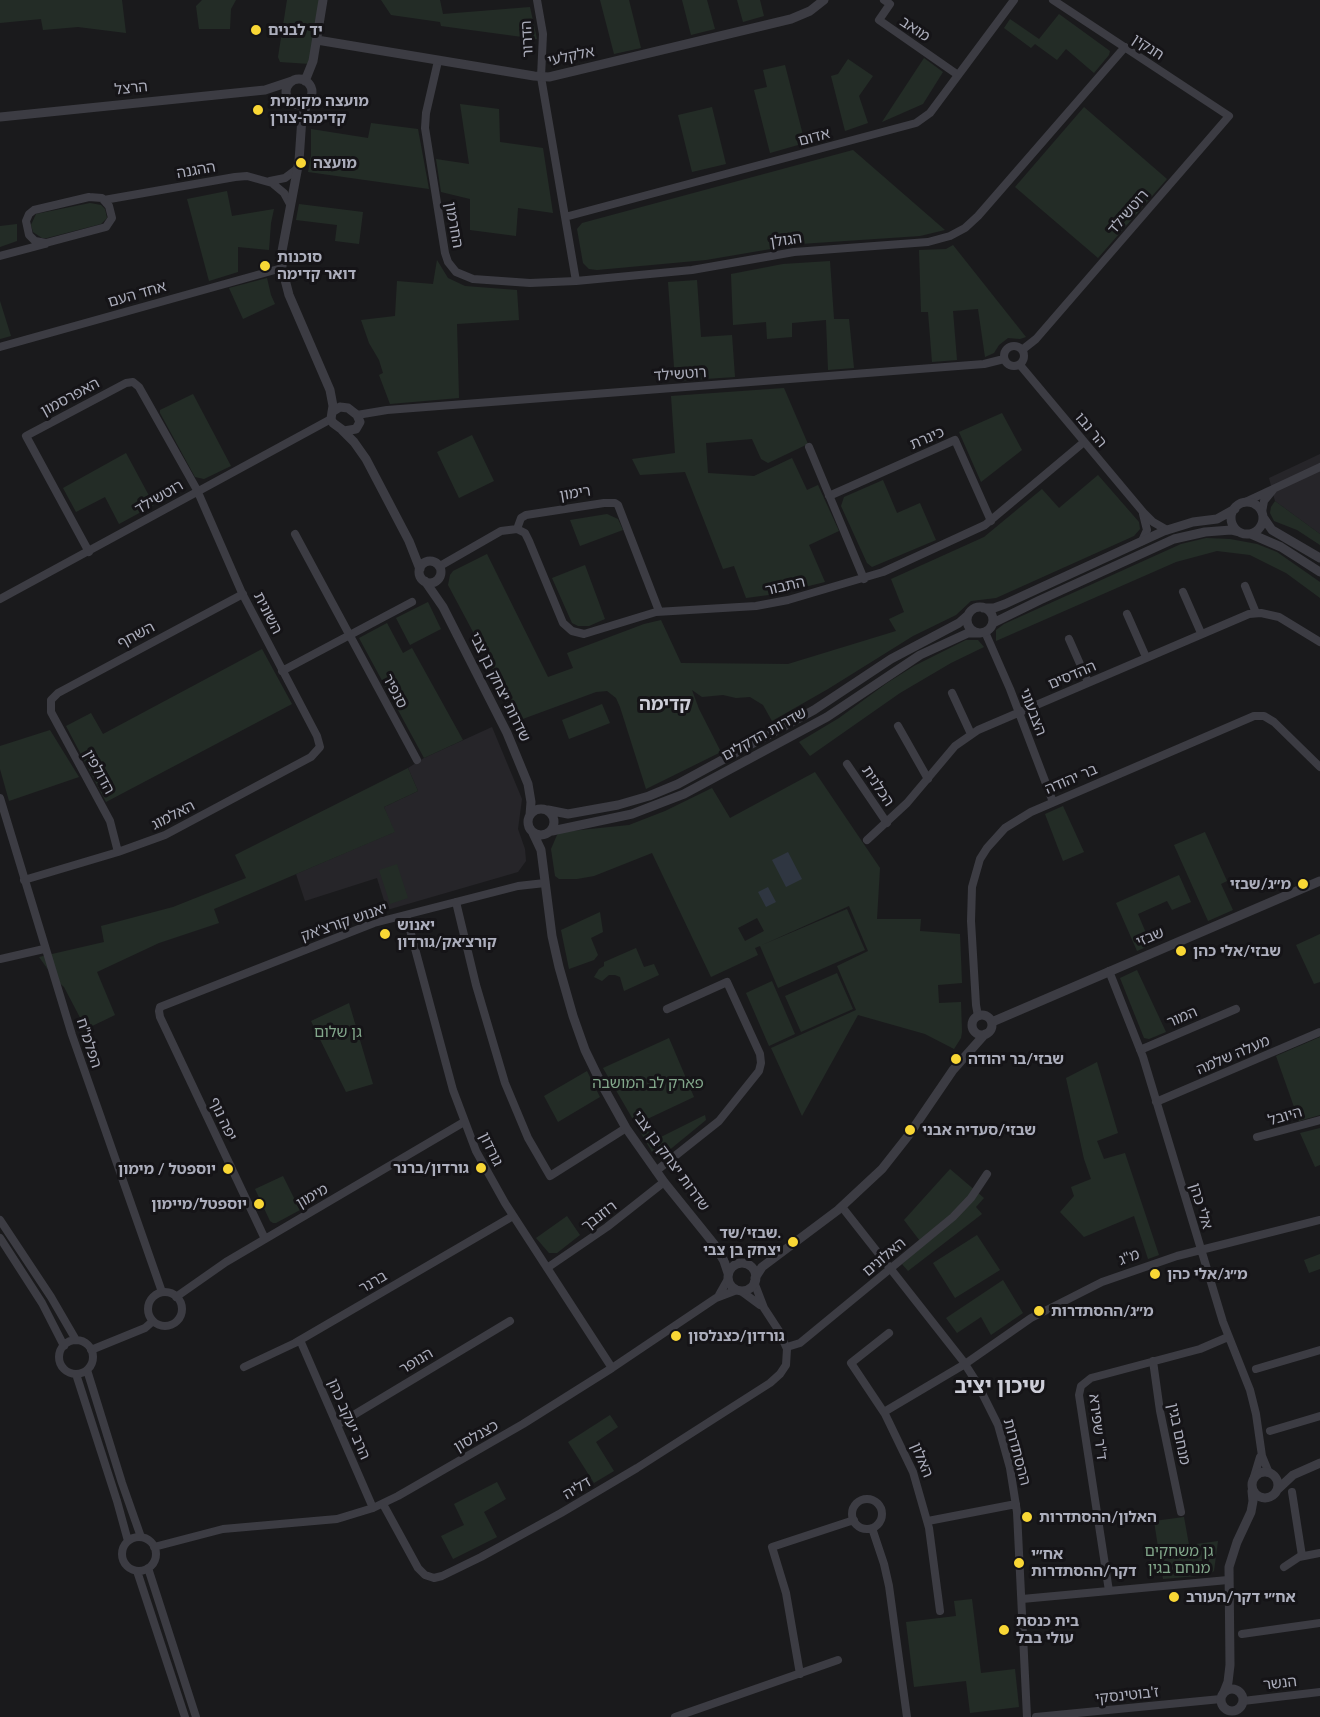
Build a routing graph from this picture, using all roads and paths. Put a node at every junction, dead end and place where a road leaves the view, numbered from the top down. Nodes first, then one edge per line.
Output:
1 (323, 0) edge
2 (537, 0) edge
3 (824, 0) edge
4 (884, 0) edge
5 (1014, 0) edge
6 (1053, 0) edge
7 (317, 40) junction
8 (1125, 47) junction
9 (438, 61) junction
10 (958, 75) junction
11 (541, 77) junction
12 (292, 81) junction
13 (305, 81) junction
14 (264, 90) junction
15 (309, 100) junction
16 (291, 101) junction
17 (1229, 116) joint
18 (0, 117) edge
19 (302, 119) junction
20 (297, 169) junction
21 (270, 182) junction
22 (126, 197) junction
23 (104, 200) junction
24 (290, 204) junction
25 (112, 216) junction
26 (565, 217) junction
27 (27, 229) junction
28 (49, 242) junction
29 (16, 251) junction
30 (0, 256) edge
31 (282, 268) junction
32 (576, 281) junction
33 (0, 347) edge
34 (1022, 350) junction
35 (1004, 359) junction
36 (1020, 365) junction
37 (330, 390) junction
38 (346, 407) junction
39 (331, 415) junction
40 (357, 415) junction
41 (358, 426) junction
42 (342, 430) junction
43 (1084, 442) junction
44 (809, 447) dead end
45 (366, 459) junction
46 (1320, 467) edge
47 (1276, 487) junction
48 (197, 490) junction
49 (830, 496) junction
50 (1239, 506) junction
51 (1143, 512) junction
52 (1262, 514) junction
53 (991, 521) junction
54 (517, 529) junction
55 (1167, 530) junction
56 (1239, 532) junction
57 (295, 534) dead end
58 (1251, 534) junction
59 (409, 541) junction
60 (1142, 541) junction
61 (89, 552) junction
62 (1320, 558) edge
63 (437, 568) junction
64 (420, 569) junction
65 (1320, 572) edge
66 (864, 579) junction
67 (425, 581) junction
68 (1245, 586) dead end
69 (1183, 592) dead end
70 (243, 594) junction
71 (0, 599) edge
72 (412, 602) dead end
73 (443, 607) junction
74 (982, 608) junction
75 (659, 611) junction
76 (1257, 613) junction
77 (1127, 614) dead end
78 (968, 615) junction
79 (993, 623) junction
80 (981, 633) junction
81 (1201, 633) junction
82 (350, 635) junction
83 (1069, 639) dead end
84 (1320, 642) edge
85 (1146, 657) junction
86 (282, 671) junction
87 (1088, 682) junction
88 (952, 693) dead end
89 (50, 706) joint
90 (1019, 712) junction
91 (898, 726) dead end
92 (971, 734) junction
93 (320, 746) joint
94 (417, 760) dead end
95 (847, 764) dead end
96 (1320, 767) edge
97 (928, 778) junction
98 (527, 781) junction
99 (0, 798) edge
100 (1053, 802) junction
101 (547, 810) junction
102 (530, 815) junction
103 (887, 823) junction
104 (550, 832) junction
105 (533, 833) junction
106 (867, 840) dead end
107 (118, 852) junction
108 (542, 852) junction
109 (24, 880) junction
110 (1320, 880) edge
111 (545, 883) junction
112 (456, 902) junction
113 (406, 915) junction
114 (44, 949) junction
115 (0, 959) edge
116 (1109, 971) junction
117 (159, 1009) joint
118 (667, 1009) dead end
119 (1236, 1009) dead end
120 (978, 1016) junction
121 (992, 1022) junction
122 (973, 1027) junction
123 (1320, 1032) edge
124 (985, 1034) junction
125 (1140, 1050) junction
126 (968, 1051) junction
127 (1156, 1102) junction
128 (1320, 1120) edge
129 (464, 1122) junction
130 (626, 1128) junction
131 (1257, 1137) dead end
132 (656, 1171) junction
133 (987, 1174) dead end
134 (664, 1182) junction
135 (842, 1207) junction
136 (513, 1216) junction
137 (0, 1220) edge
138 (1320, 1220) edge
139 (0, 1238) edge
140 (265, 1239) junction
141 (714, 1244) junction
142 (1200, 1250) junction
143 (776, 1257) junction
144 (743, 1264) junction
145 (547, 1268) junction
146 (891, 1269) junction
147 (728, 1276) junction
148 (755, 1280) junction
149 (739, 1290) junction
150 (162, 1292) junction
151 (176, 1297) junction
152 (716, 1298) junction
153 (764, 1308) junction
154 (510, 1321) dead end
155 (153, 1322) junction
156 (889, 1333) dead end
157 (1228, 1337) junction
158 (76, 1340) junction
159 (300, 1340) junction
160 (64, 1346) junction
161 (787, 1347) junction
162 (92, 1350) junction
163 (1320, 1350) edge
164 (1153, 1361) junction
165 (965, 1364) junction
166 (244, 1367) dead end
167 (612, 1368) junction
168 (1256, 1369) dead end
169 (87, 1370) junction
170 (76, 1374) junction
171 (884, 1412) junction
172 (1320, 1416) edge
173 (337, 1425) junction
174 (1270, 1431) dead end
175 (1260, 1449) junction
176 (1320, 1463) edge
177 (1298, 1472) junction
178 (1270, 1473) junction
179 (1254, 1477) junction
180 (1277, 1490) junction
181 (1252, 1491) junction
182 (1292, 1492) dead end
183 (1268, 1498) junction
184 (383, 1504) junction
185 (1016, 1504) junction
186 (373, 1508) junction
187 (1181, 1512) dead end
188 (1249, 1517) junction
189 (854, 1520) junction
190 (928, 1521) junction
191 (872, 1528) junction
192 (141, 1538) junction
193 (128, 1541) junction
194 (154, 1547) junction
195 (1320, 1553) edge
196 (1302, 1556) junction
197 (1284, 1567) dead end
198 (148, 1568) junction
199 (137, 1571) junction
200 (1228, 1580) junction
201 (1109, 1591) junction
202 (1022, 1599) junction
203 (940, 1611) dead end
204 (1320, 1623) edge
205 (1242, 1634) dead end
206 (838, 1660) dead end
207 (1230, 1665) junction
208 (800, 1674) junction
209 (1320, 1692) edge
210 (1242, 1700) junction
211 (1224, 1704) edge
212 (185, 1717) edge
213 (196, 1717) edge
214 (675, 1717) edge
215 (907, 1717) edge
216 (1027, 1717) edge
217 (1036, 1717) edge
218 (1235, 1717) edge

1 - 7 street
2 - 11 street, הדרור
3 - 11 street, אלקלעי
4 - 10 street, מואב
5 - 10 street, אדום
6 - 8 street, חנקין
7 - 9 street, אלקלעי
7 - 13 street
8 - 17 street, חנקין
8 - 32 street, הגולן
9 - 11 street, אלקלעי
9 - 32 street, החרמון
10 - 26 street, אדום
11 - 26 street
12 - 13 street
12 - 14 street, הרצל
12 - 16 street
13 - 15 street
14 - 16 street, הרצל
14 - 18 street, הרצל
15 - 16 street
15 - 19 street
16 - 19 street
17 - 34 street, רוטשילד
19 - 20 street
20 - 21 street
20 - 24 street
21 - 22 street, ההגנה
21 - 24 street
22 - 23 street, ההגנה
22 - 25 street
23 - 25 street
23 - 27 street, ההגנה
24 - 31 street
25 - 28 street
26 - 32 street
27 - 28 street
27 - 29 street, ההגנה
28 - 29 street
29 - 30 street
31 - 33 street, אחד העם
31 - 37 street
34 - 35 street
34 - 36 street
35 - 36 street
35 - 40 street, רוטשילד
36 - 43 street, הר נבו
37 - 38 street
37 - 39 street
38 - 39 street
38 - 40 street
39 - 42 street
39 - 48 street, רוטשילד
40 - 41 street
41 - 42 street
41 - 45 street
42 - 45 street
43 - 51 street, הר נבו
43 - 53 street, התבור
44 - 49 street
45 - 59 street
46 - 47 street
47 - 50 street
47 - 52 street
48 - 61 street, רוטשילד
48 - 61 street, האפרסמון
48 - 70 street, השונית
49 - 53 street, כינרת
49 - 66 street
50 - 52 street
50 - 55 street, שדרות הדקלים
50 - 56 street
51 - 55 street, הר נבו
51 - 60 street
52 - 58 street
52 - 62 street
53 - 66 street, התבור
54 - 63 street, רימון
54 - 75 street, התבור
54 - 75 street, רימון
55 - 60 street, שדרות הדקלים
56 - 58 street
56 - 79 street
57 - 82 street, סנפיר
58 - 65 street
59 - 63 street
59 - 64 street
60 - 74 street, שדרות הדקלים
61 - 71 street, רוטשילד
63 - 64 street
63 - 67 street
63 - 73 street, שדרות יצחק בן צבי
64 - 67 street, שדרות יצחק בן צבי
66 - 75 street, התבור
67 - 73 street, שדרות יצחק בן צבי
68 - 76 street
69 - 81 street
70 - 86 street, השונית
70 - 89 street, השחף
72 - 82 street
73 - 98 street, שדרות יצחק בן צבי
74 - 78 street, שדרות הדקלים
74 - 79 street
76 - 81 street, ההדסים
76 - 84 street
77 - 85 street
78 - 80 street
78 - 101 street, שדרות הדקלים
79 - 80 street
80 - 90 street, הצבעוני
80 - 104 street, שדרות הדקלים
81 - 85 street, ההדסים
82 - 86 street
82 - 94 street, סנפיר
83 - 87 street
85 - 87 street, ההדסים
86 - 93 street, השונית
87 - 90 street, ההדסים
88 - 92 street
89 - 107 street, הדולפין
90 - 92 street, ההדסים
90 - 100 street, הצבעוני
91 - 97 street
92 - 97 street, ההדסים
93 - 107 street, האלמוג
95 - 103 street, הכלנית
96 - 100 street, בר יהודה
97 - 103 street, ההדסים
98 - 101 street, שדרות יצחק בן צבי
98 - 102 street, שדרות יצחק בן צבי
99 - 109 street, הפלמ"ח
100 - 120 street, בר יהודה
101 - 102 street
101 - 104 street
102 - 105 street
103 - 106 street, ההדסים
104 - 105 street
104 - 108 street, שדרות יצחק בן צבי
105 - 108 street, שדרות יצחק בן צבי
107 - 109 street, האלמוג
108 - 111 street, שדרות יצחק בן צבי
109 - 114 street, הפלמ"ח
110 - 116 street, שבזי
111 - 112 street, יאנוש קורצ'אק
111 - 130 street, שדרות יצחק בן צבי
112 - 113 street, יאנוש קורצ'אק
112 - 130 street
113 - 117 street, יאנוש קורצ'אק
113 - 129 street, גורדון
114 - 115 street
114 - 150 street, הפלמ"ח
116 - 121 street, שבזי
116 - 125 street, אלי כהן
117 - 140 street, יפה נוף
118 - 132 street
119 - 125 street, המור
120 - 121 street
120 - 122 street
121 - 124 street
122 - 124 street
122 - 126 street
123 - 127 street, מעלה שלמה
124 - 126 street
125 - 127 street, אלי כהן
126 - 135 street
127 - 142 street, אלי כהן
128 - 131 street, היובל
129 - 136 street, גורדון
129 - 140 street, מימון
130 - 132 street, שדרות יצחק בן צבי
132 - 134 street, שדרות יצחק בן צבי
133 - 146 street, האלונים
134 - 141 street, שדרות יצחק בן צבי
134 - 145 street, רוזנבך
135 - 143 street
135 - 146 street, ההסתדרות
136 - 145 street, גורדון
136 - 159 street, ברנר
137 - 158 street
138 - 142 street, מ"ג
139 - 160 street
140 - 151 street, מימון
141 - 144 street, שדרות יצחק בן צבי
141 - 147 street, שדרות יצחק בן צבי
142 - 157 street, אלי כהן
142 - 165 street, מ"ג
143 - 144 street
143 - 148 street
144 - 147 street
144 - 148 street
145 - 167 street, גורדון
146 - 161 street, האלונים
146 - 165 street, ההסתדרות
147 - 149 street
147 - 152 street, כצנלסון
148 - 149 street
148 - 153 street
149 - 152 street, כצנלסון
149 - 153 street
150 - 151 street
150 - 155 street
151 - 155 street
152 - 167 street, כצנלסון
153 - 161 street
154 - 173 street, הנופר
155 - 162 street
156 - 171 street, האלון
157 - 164 street, ד"ר שפירא
157 - 175 street, אלי כהן
158 - 160 street
158 - 162 street
159 - 166 street, ברנר
159 - 173 street, הרב יעקב כהן
160 - 170 street
161 - 184 street, דליה
162 - 169 street
163 - 168 street
164 - 187 street, מנחם בגין
164 - 201 street, ד"ר שפירא
165 - 171 street
165 - 185 street, ההסתדרות
167 - 184 street, כצנלסון
169 - 170 street
169 - 192 street
170 - 193 street
171 - 190 street, האלון
172 - 174 street
173 - 186 street, הרב יעקב כהן
175 - 178 street, אלי כהן
175 - 179 street, אלי כהן
176 - 177 street
177 - 178 street
177 - 180 street
178 - 179 street
178 - 180 street
179 - 181 street
180 - 183 street
181 - 183 street
181 - 188 street
182 - 196 street
183 - 188 street
184 - 186 street, כצנלסון
185 - 190 street
185 - 202 street, ההסתדרות
186 - 194 street, כצנלסון
188 - 200 street
189 - 191 street
189 - 191 street
189 - 208 street
190 - 203 street, האלון
191 - 215 street
192 - 193 street
192 - 194 street
193 - 199 street
194 - 198 street
195 - 196 street
196 - 197 street
198 - 199 street
198 - 213 street
199 - 212 street
200 - 201 street
200 - 207 street
201 - 202 street
202 - 216 street, ההסתדרות
204 - 205 street
206 - 208 street
207 - 210 street
207 - 211 street
208 - 214 street
209 - 210 street, הנשר
210 - 211 street
210 - 211 street
210 - 218 street
211 - 217 street, ז'בוטינסקי

